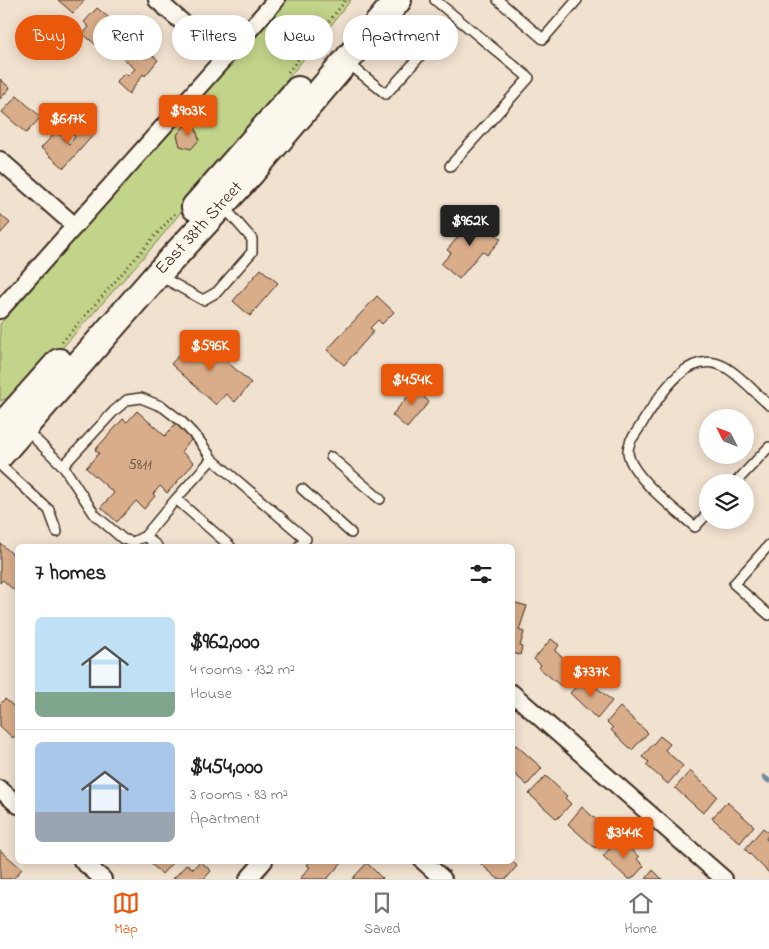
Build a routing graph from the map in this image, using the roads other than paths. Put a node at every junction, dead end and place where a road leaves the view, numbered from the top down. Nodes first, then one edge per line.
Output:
1 (157, 0) edge
2 (276, 0) edge
3 (375, 0) edge
4 (398, 0) edge
5 (435, 0) edge
6 (498, 0) edge
7 (577, 0) edge
8 (174, 15) edge
9 (255, 24) edge
10 (223, 60) edge
11 (417, 60) edge
12 (346, 62) junction
13 (0, 160) edge
14 (450, 166) dead end
15 (221, 204) junction
16 (75, 226) junction
17 (157, 275) junction
18 (0, 310) edge
19 (769, 405) edge
20 (12, 428) edge
21 (769, 448) edge
22 (0, 455) edge
23 (331, 457) dead end
24 (212, 459) junction
25 (0, 466) edge
26 (63, 466) junction
27 (744, 474) edge
28 (302, 489) dead end
29 (176, 499) junction
30 (380, 499) dead end
31 (699, 523) edge
32 (57, 532) dead end
33 (351, 533) dead end
34 (145, 536) junction
35 (154, 544) edge
36 (228, 544) edge
37 (301, 544) edge
38 (769, 545) edge
39 (769, 614) edge
40 (515, 696) edge
41 (0, 789) edge
42 (15, 802) edge
43 (86, 864) edge
44 (261, 864) edge
45 (426, 864) edge
46 (103, 879) edge
47 (248, 879) edge
48 (443, 879) edge
49 (724, 879) edge

1 - 8 street
2 - 9 street
3 - 20 main road, East 38th Street
4 - 12 main road, East 38th Street
5 - 14 lane
6 - 7 lane
10 - 16 street
11 - 12 lane
12 - 15 main road, East 38th Street
13 - 16 street
15 - 17 main road, East 38th Street
15 - 17 lane
16 - 18 street
17 - 20 main road, East 38th Street
19 - 31 lane
20 - 22 main road, East 38th Street
20 - 26 lane
21 - 27 lane
23 - 30 lane
24 - 26 lane
24 - 29 lane
24 - 37 lane
25 - 32 lane
26 - 34 lane
28 - 33 lane
29 - 34 lane
29 - 36 lane
34 - 35 lane
38 - 39 lane
40 - 49 street
41 - 42 street
43 - 46 street
44 - 47 street
45 - 48 street

